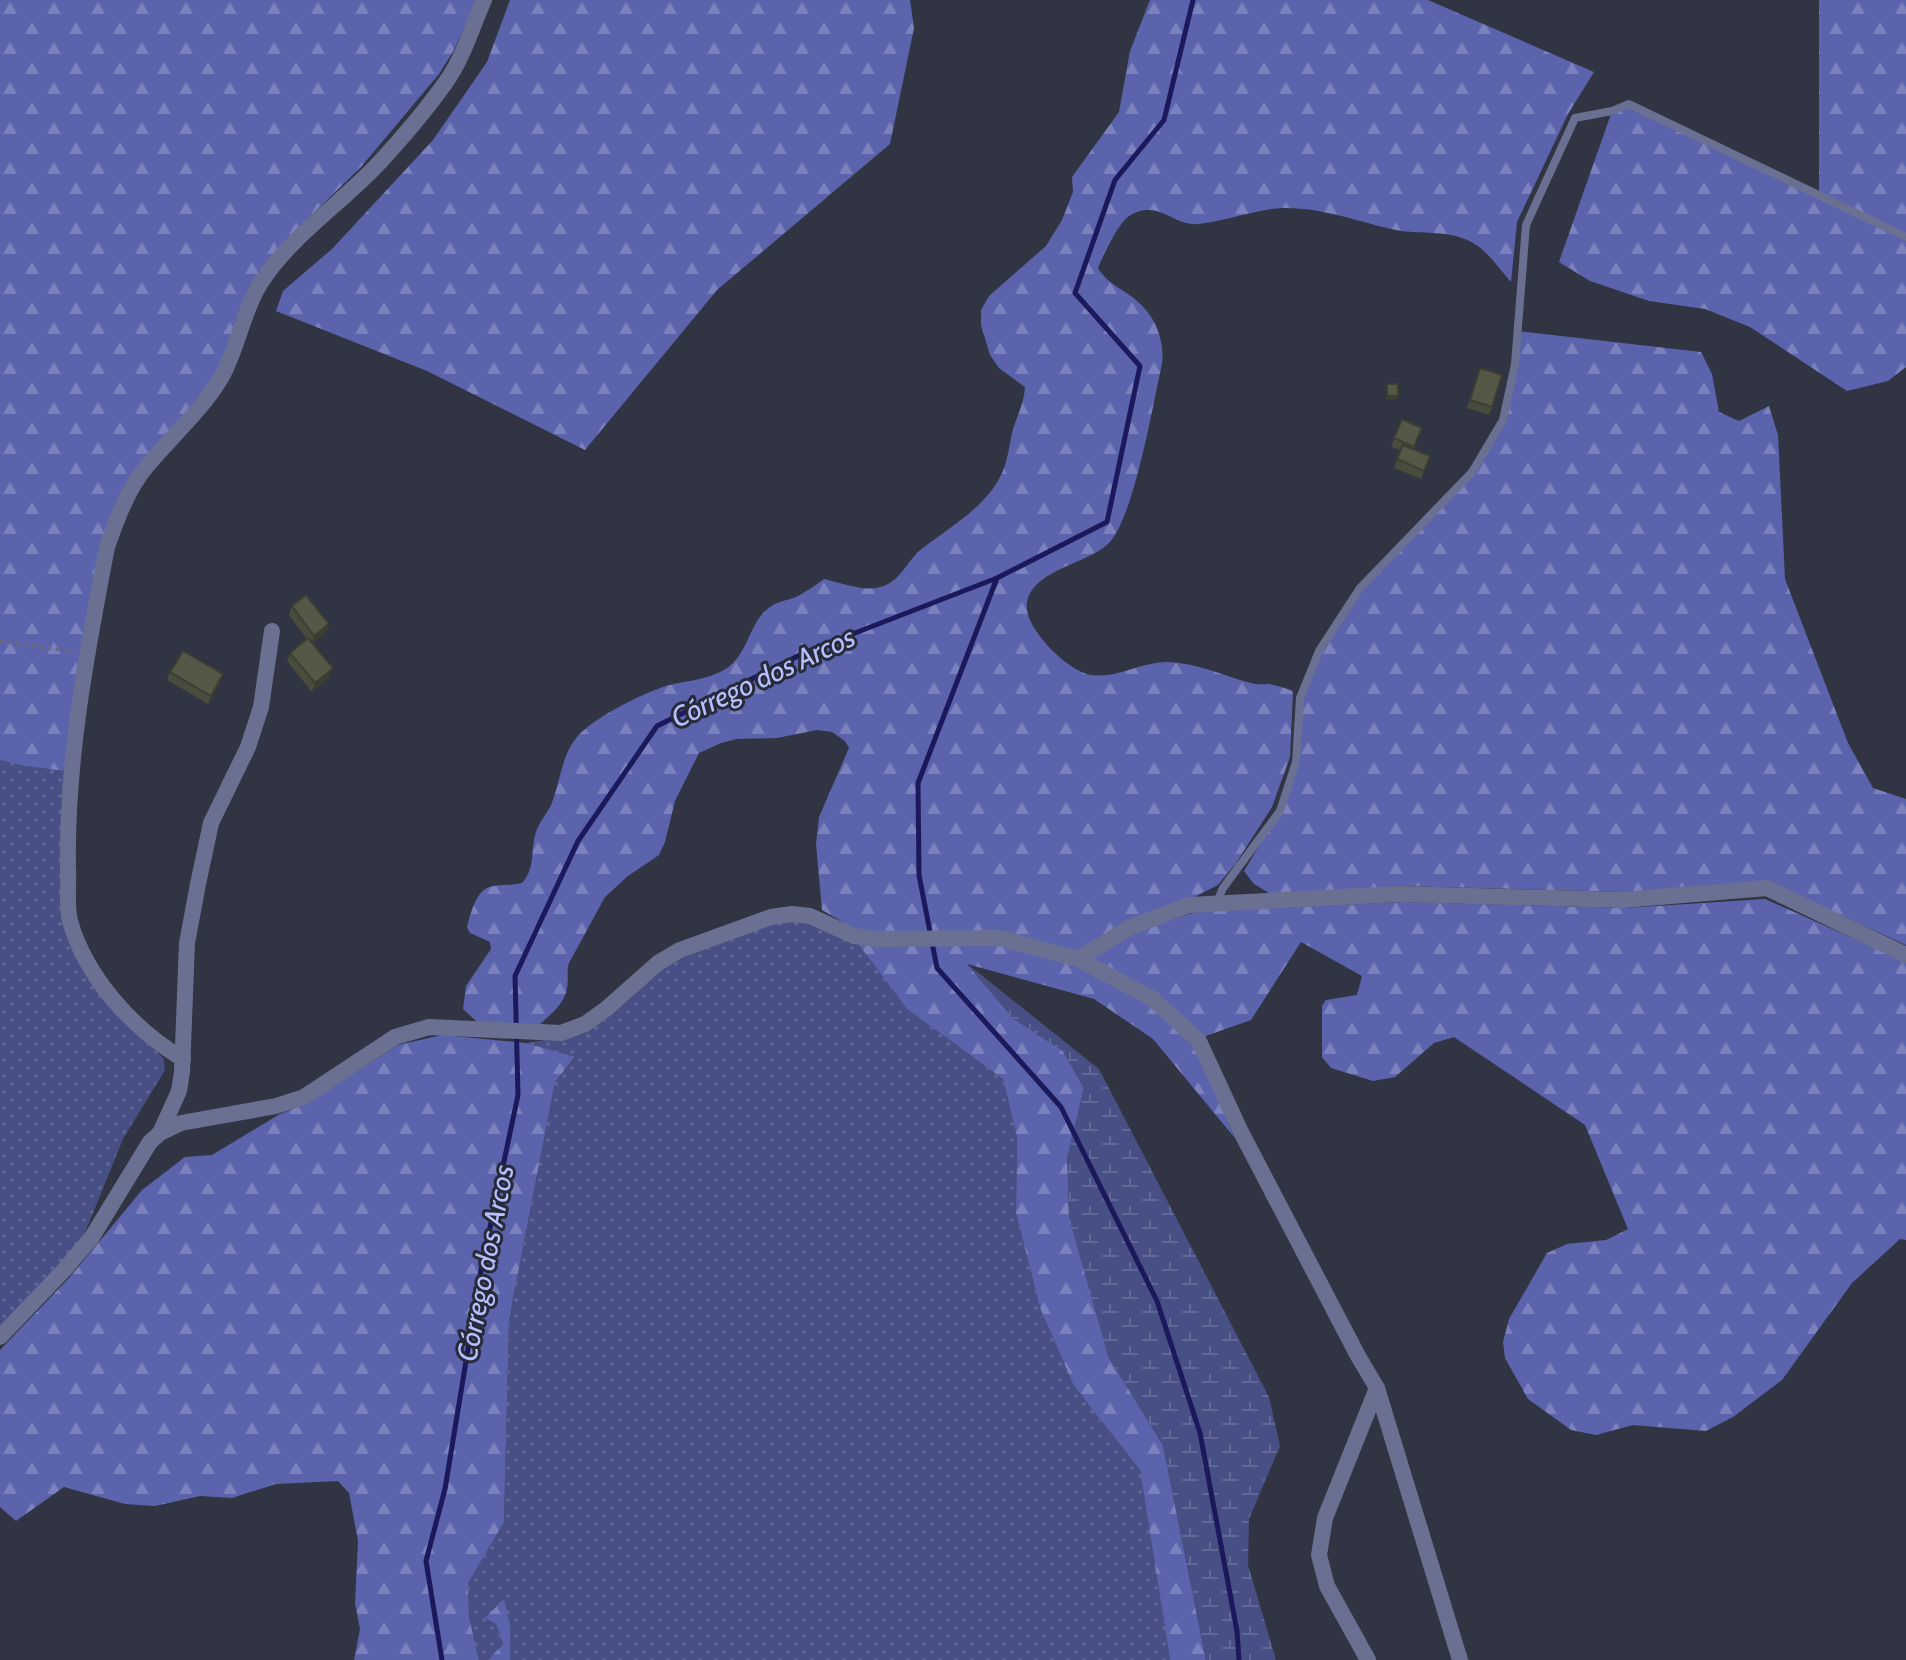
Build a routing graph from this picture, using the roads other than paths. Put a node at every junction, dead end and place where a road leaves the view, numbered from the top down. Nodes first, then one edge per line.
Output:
1 (484, 0) edge
2 (1906, 237) edge
3 (272, 631) dead end
4 (1217, 903) junction
5 (1906, 955) edge
6 (1078, 959) junction
7 (183, 1059) junction
8 (160, 1133) junction
9 (0, 1337) edge
10 (1377, 1388) junction
11 (1368, 1660) edge
12 (1460, 1660) edge

1 - 7 street
2 - 4 lane
3 - 7 street
4 - 5 street
4 - 6 street
6 - 8 street
6 - 10 street
7 - 8 street
8 - 9 street
10 - 11 street
10 - 12 street

